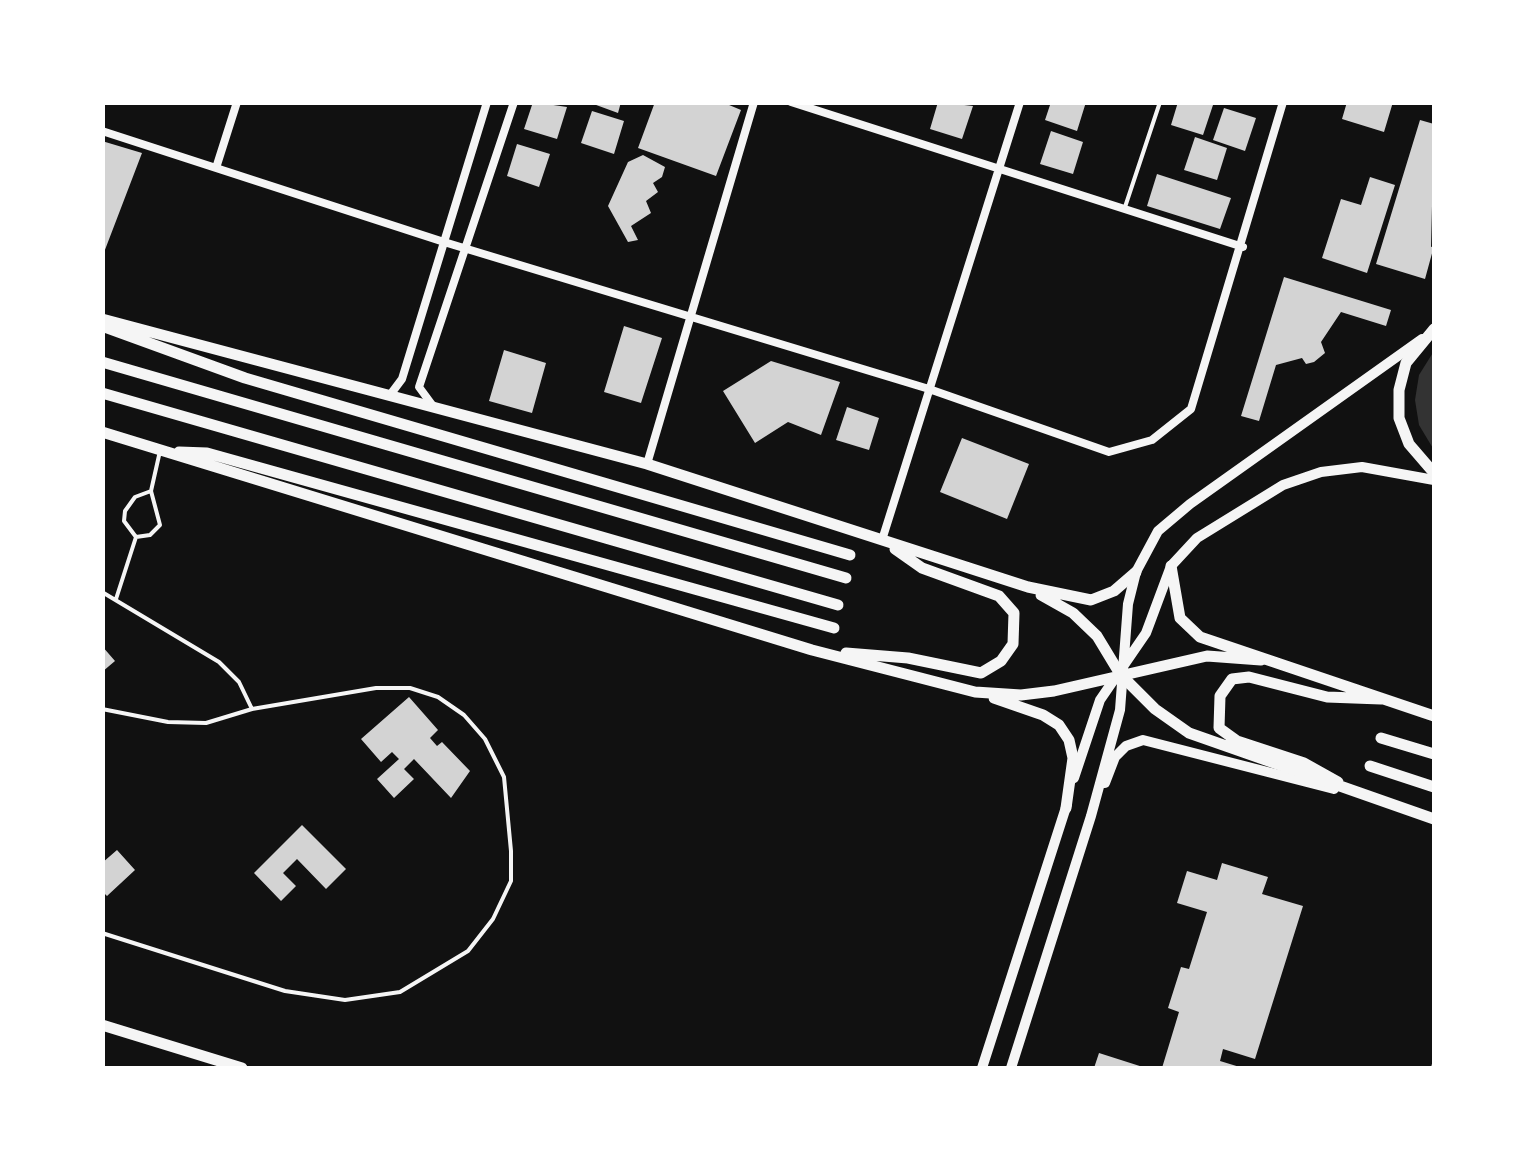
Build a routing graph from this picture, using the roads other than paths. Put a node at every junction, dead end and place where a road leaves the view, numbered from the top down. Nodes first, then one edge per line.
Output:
1 (236, 102) edge
2 (488, 102) edge
3 (514, 102) edge
4 (754, 102) edge
5 (791, 102) edge
6 (1020, 102) edge
7 (1160, 102) edge
8 (1284, 102) edge
9 (102, 131) edge
10 (216, 168) junction
11 (999, 169) junction
12 (1124, 209) junction
13 (444, 242) junction
14 (1243, 247) junction
15 (468, 249) junction
16 (687, 317) junction
17 (102, 322) edge
18 (1434, 329) edge
19 (1422, 339) junction
20 (102, 362) edge
21 (928, 388) junction
22 (102, 393) edge
23 (390, 395) junction
24 (433, 406) junction
25 (102, 432) edge
26 (160, 451) junction
27 (647, 464) junction
28 (1434, 476) edge
29 (151, 491) junction
30 (136, 537) junction
31 (882, 540) junction
32 (850, 555) dead end
33 (1172, 566) junction
34 (1136, 572) junction
35 (846, 578) dead end
36 (1028, 587) junction
37 (102, 592) edge
38 (116, 600) junction
39 (838, 605) dead end
40 (834, 628) dead end
41 (812, 650) junction
42 (1261, 660) junction
43 (1120, 674) junction
44 (976, 692) junction
45 (1381, 699) junction
46 (252, 708) junction
47 (102, 709) edge
48 (1434, 716) edge
49 (1381, 738) dead end
50 (1434, 754) edge
51 (1370, 766) dead end
52 (1434, 787) edge
53 (1371, 800) junction
54 (1066, 808) junction
55 (1092, 816) junction
56 (1434, 819) edge
57 (102, 932) edge
58 (102, 1024) edge
59 (208, 1063) edge
60 (242, 1068) edge
61 (982, 1068) edge
62 (1011, 1068) edge

1 - 10 street
2 - 13 street
3 - 15 street
4 - 16 street
5 - 11 street
6 - 11 street
7 - 12 lane
8 - 14 street
9 - 10 street
10 - 13 street
11 - 12 street
11 - 21 street
12 - 14 street
13 - 15 street
13 - 23 street
14 - 21 street
15 - 16 street
15 - 24 street
16 - 21 street
16 - 27 street
17 - 23 main road
17 - 32 main road
18 - 19 main road
19 - 28 main road
19 - 34 main road
20 - 35 main road
21 - 31 street
22 - 39 main road
23 - 24 main road
24 - 27 main road
25 - 26 main road
26 - 29 lane
26 - 40 main road
26 - 41 main road
27 - 31 main road
28 - 33 main road
29 - 30 lane
29 - 30 lane
30 - 38 lane
31 - 36 main road
31 - 41 main road
33 - 42 main road
33 - 43 main road
34 - 36 main road
34 - 43 main road
36 - 43 main road
37 - 38 lane
38 - 46 lane
41 - 44 main road
42 - 43 main road
42 - 45 main road
43 - 44 main road
43 - 53 main road
43 - 54 main road
43 - 55 main road
44 - 54 main road
45 - 48 main road
45 - 53 main road
46 - 47 lane
46 - 57 lane
49 - 50 main road
51 - 52 main road
53 - 55 main road
53 - 56 main road
54 - 61 main road
55 - 62 main road
58 - 59 main road
59 - 60 main road

